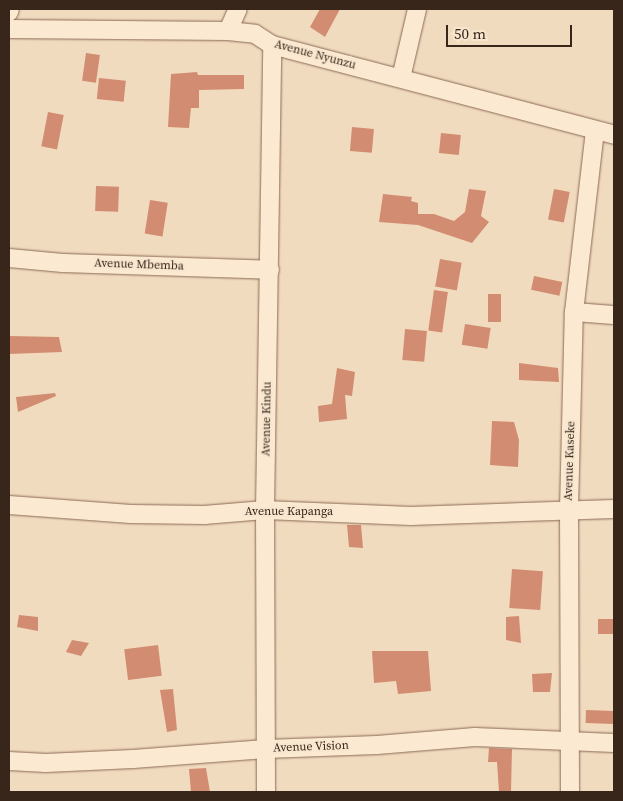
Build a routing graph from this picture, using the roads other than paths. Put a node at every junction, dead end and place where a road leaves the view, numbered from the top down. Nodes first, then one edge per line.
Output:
1 (238, 9) edge
2 (416, 9) edge
3 (9, 29) edge
4 (228, 31) junction
5 (272, 45) junction
6 (401, 78) junction
7 (595, 131) junction
8 (614, 135) edge
9 (9, 258) edge
10 (270, 270) junction
11 (574, 312) junction
12 (614, 315) edge
13 (9, 505) edge
14 (614, 509) edge
15 (265, 510) junction
16 (569, 510) junction
17 (571, 741) junction
18 (614, 743) edge
19 (266, 749) junction
20 (9, 761) edge
21 (266, 792) edge
22 (570, 792) edge

1 - 4 street
2 - 6 street
3 - 4 street, Avenue Nyunzu
4 - 5 street, Avenue Nyunzu
5 - 6 street, Avenue Nyunzu
5 - 10 street, Avenue Kindu
6 - 7 street, Avenue Nyunzu
7 - 8 street, Avenue Nyunzu
7 - 11 street, Avenue Kaseke
9 - 10 street, Avenue Mbemba
10 - 15 street, Avenue Kindu
11 - 12 street
11 - 16 street, Avenue Kaseke
13 - 15 street, Avenue Kapanga
14 - 16 street, Avenue Kapanga
15 - 16 street, Avenue Kapanga
15 - 19 street, Avenue Kindu
16 - 17 street, Avenue Kaseke
17 - 18 street, Avenue Vision
17 - 19 street, Avenue Vision
17 - 22 street, Avenue Kaseke
19 - 20 street, Avenue Vision
19 - 21 street, Avenue Kindu

